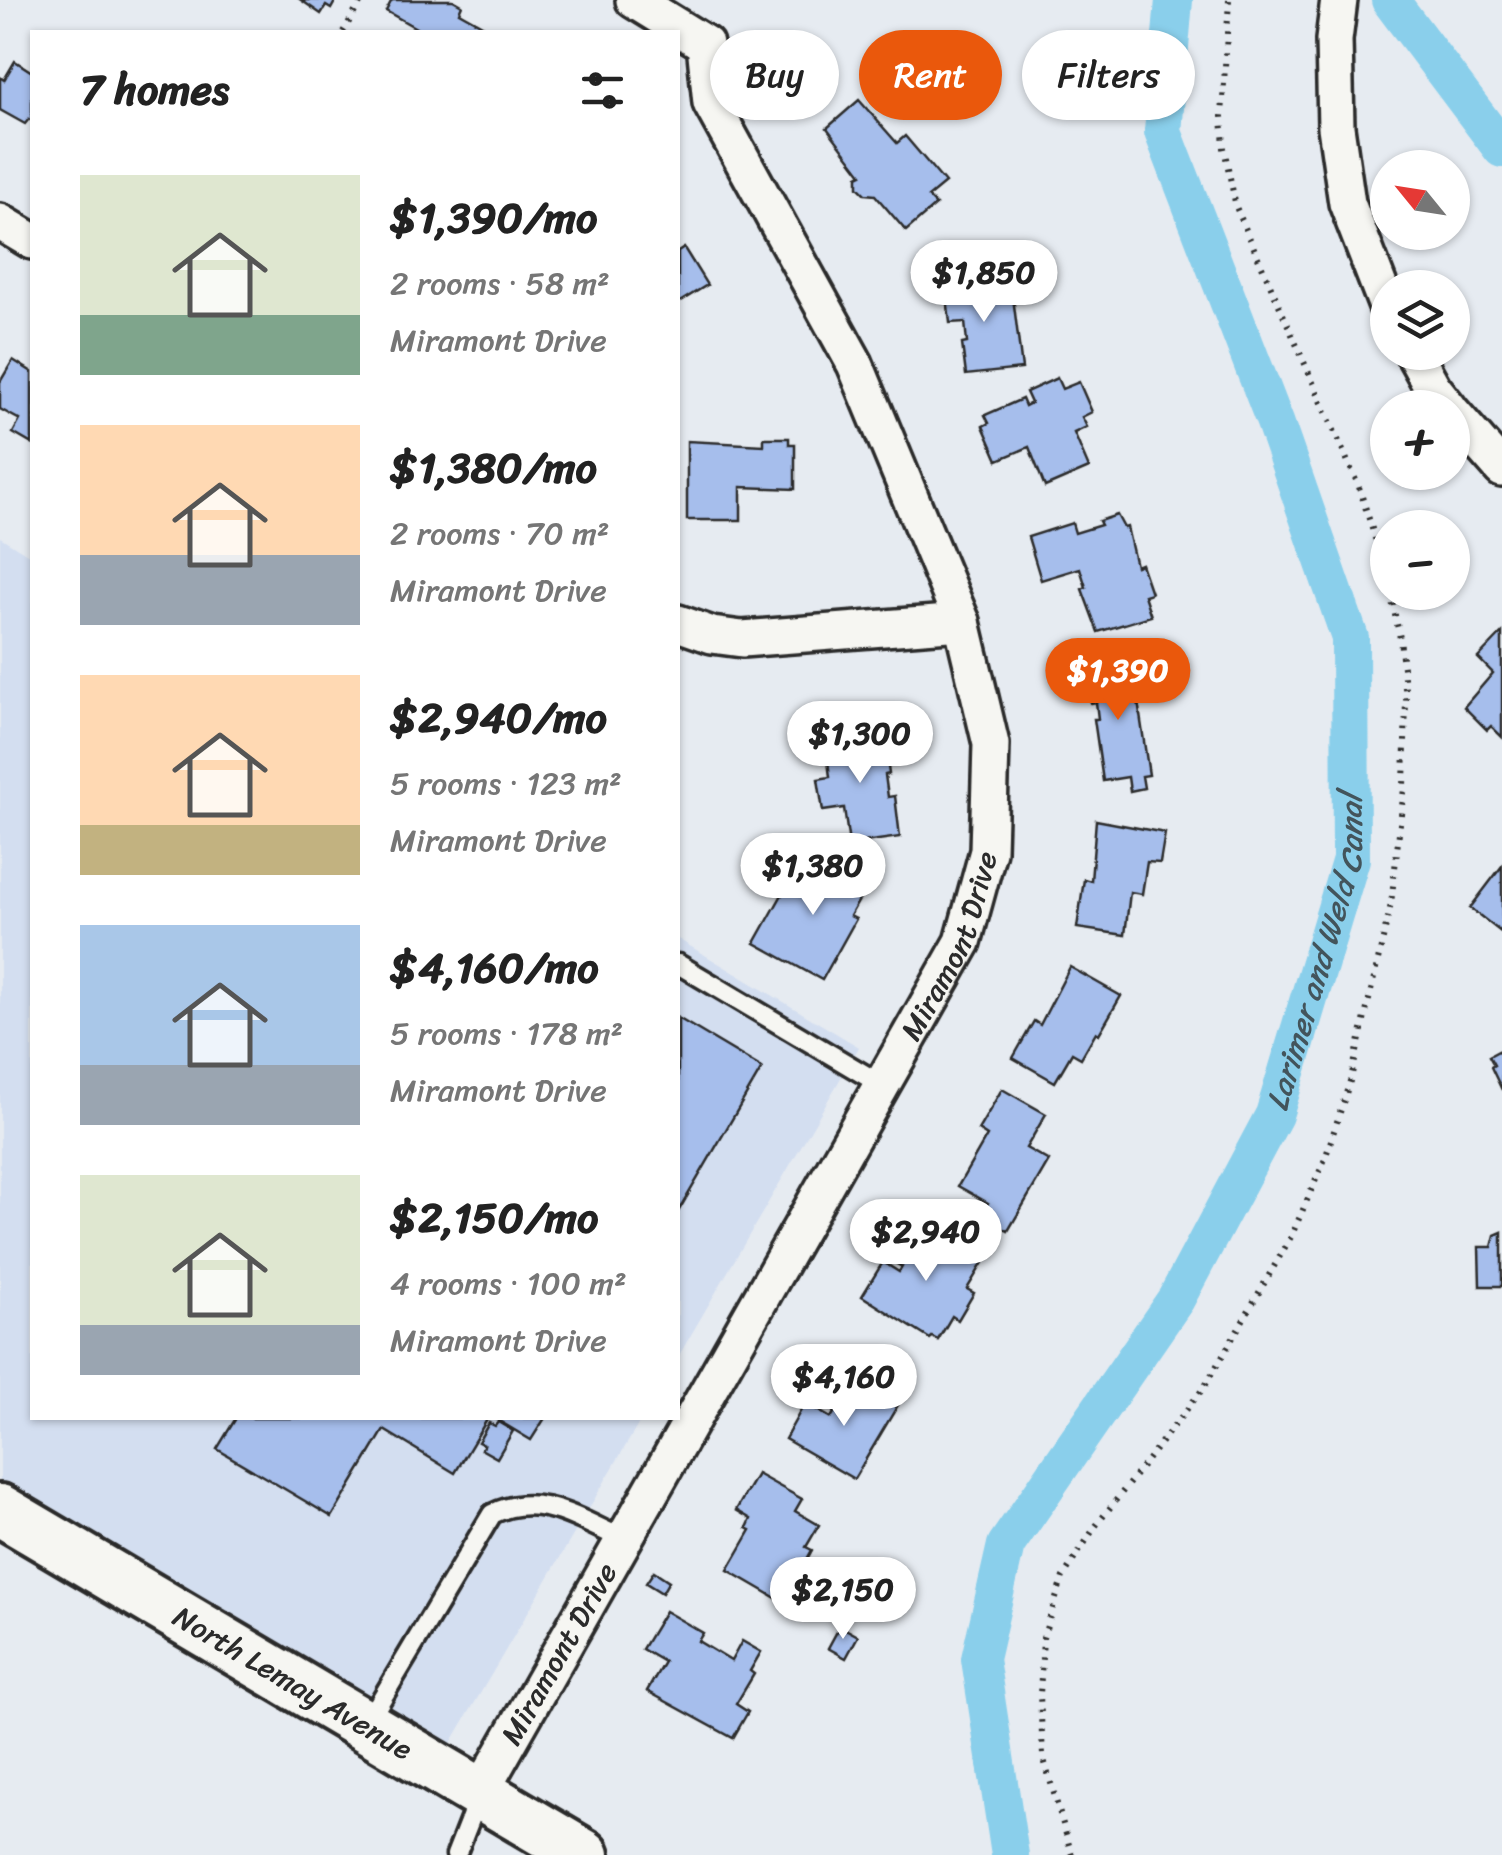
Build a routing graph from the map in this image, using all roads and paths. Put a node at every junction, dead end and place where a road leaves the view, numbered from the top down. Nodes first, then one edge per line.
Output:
1 (362, 0) edge
2 (634, 0) edge
3 (1229, 0) edge
4 (1339, 0) edge
5 (344, 30) edge
6 (0, 222) edge
7 (30, 240) edge
8 (1373, 270) edge
9 (1470, 432) edge
10 (1502, 469) edge
11 (1370, 522) edge
12 (1394, 610) edge
13 (962, 622) junction
14 (680, 624) edge
15 (680, 965) edge
16 (882, 1084) junction
17 (0, 1510) edge
18 (625, 1540) junction
19 (366, 1726) junction
20 (480, 1794) junction
21 (456, 1855) edge
22 (584, 1855) edge
23 (1072, 1855) edge

1 - 5 path
2 - 13 street, Miramont Drive
3 - 11 path
4 - 8 street
6 - 7 street
9 - 10 street
12 - 23 path
13 - 14 street
13 - 16 street, Miramont Drive
15 - 16 lane
16 - 18 street, Miramont Drive
17 - 19 main road, North Lemay Avenue
18 - 19 lane
18 - 20 street, Miramont Drive
19 - 20 main road, North Lemay Avenue
20 - 21 lane
20 - 22 main road, North Lemay Avenue

